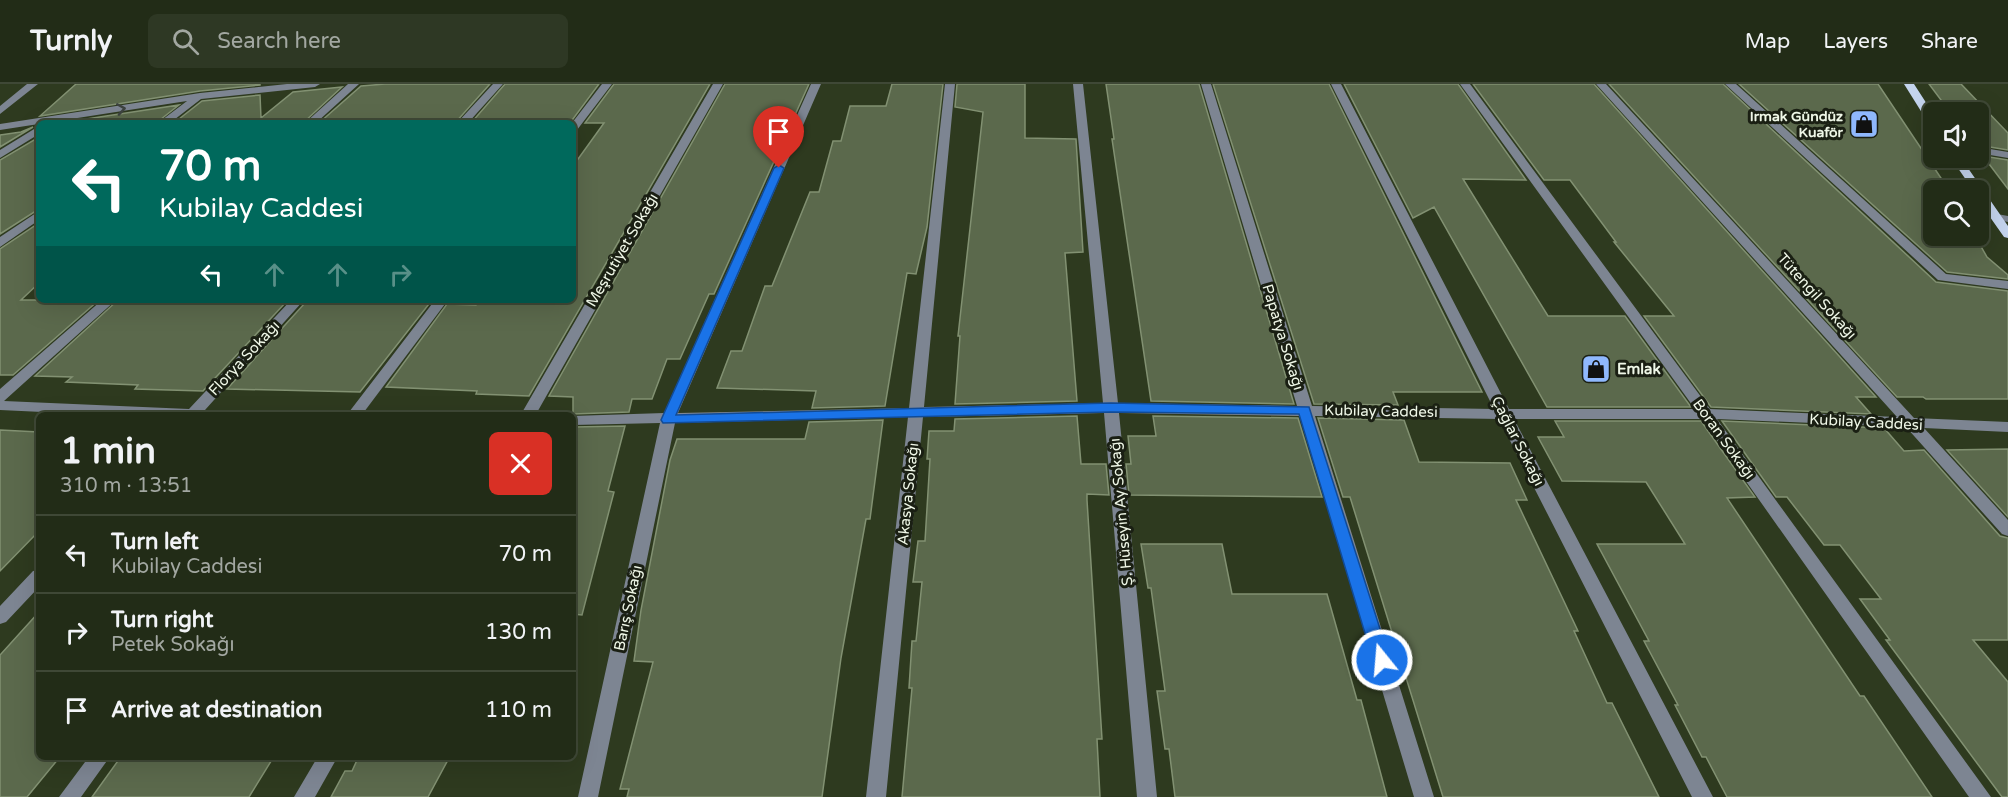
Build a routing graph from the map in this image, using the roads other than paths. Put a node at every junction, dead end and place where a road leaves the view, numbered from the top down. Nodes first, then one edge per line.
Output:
1 (33, 84) edge
2 (315, 84) edge
3 (354, 84) edge
4 (498, 84) edge
5 (607, 84) edge
6 (718, 84) edge
7 (816, 84) edge
8 (951, 84) edge
9 (1078, 84) edge
10 (1206, 84) edge
11 (1336, 84) edge
12 (1464, 84) edge
13 (1601, 84) edge
14 (1730, 84) edge
15 (1908, 84) edge
16 (200, 96) junction
17 (1923, 107) edge
18 (0, 111) edge
19 (58, 120) edge
20 (167, 120) edge
21 (313, 120) edge
22 (465, 120) edge
23 (36, 123) edge
24 (576, 124) edge
25 (0, 127) edge
26 (36, 131) edge
27 (1989, 152) edge
28 (0, 154) edge
29 (2008, 155) edge
30 (1989, 203) edge
31 (36, 216) edge
32 (2002, 218) edge
33 (2008, 234) edge
34 (0, 243) edge
35 (2008, 285) edge
36 (107, 303) edge
37 (295, 303) edge
38 (440, 303) edge
39 (0, 397) edge
40 (0, 405) edge
41 (1111, 408) junction
42 (1305, 410) junction
43 (134, 412) edge
44 (194, 412) edge
45 (356, 412) edge
46 (529, 412) edge
47 (917, 412) junction
48 (1504, 414) junction
49 (1706, 414) junction
50 (576, 420) edge
51 (668, 420) junction
52 (1913, 425) junction
53 (2008, 427) edge
54 (2008, 530) edge
55 (36, 579) edge
56 (0, 617) edge
57 (97, 760) edge
58 (326, 760) edge
59 (69, 797) edge
60 (304, 797) edge
61 (588, 797) edge
62 (876, 797) edge
63 (1147, 797) edge
64 (1424, 797) edge
65 (1703, 797) edge
66 (1981, 797) edge

1 - 18 street
2 - 16 street
3 - 21 street
4 - 22 street
5 - 24 street
6 - 46 street, Meşrutiyet Sokağı
7 - 51 street, Barış Sokağı
8 - 47 street, Akasya Sokağı
9 - 41 street, Ş. Hüseyin Ay Sokağı
10 - 42 street, Papatya Sokağı
11 - 48 street, Çağlar Sokağı
12 - 49 street, Boran Sokağı
13 - 52 street, Tütengil Sokağı
14 - 35 street
15 - 17 main road
19 -> 16 street
16 - 20 street
23 - 25 street
26 - 28 street
27 - 29 street
30 - 32 main road
31 - 34 street
32 - 33 main road
36 - 39 street
37 - 44 street, Florya Sokağı
38 - 45 street
40 - 43 street
41 - 42 street, Kubilay Caddesi
41 - 47 street, Kubilay Caddesi
41 - 63 street, Ş. Hüseyin Ay Sokağı
42 - 48 street, Kubilay Caddesi
42 - 64 street, Papatya Sokağı
47 - 51 street, Kubilay Caddesi
47 - 62 street, Akasya Sokağı
48 - 49 street, Kubilay Caddesi
48 - 65 street, Çağlar Sokağı
49 - 52 street, Kubilay Caddesi
49 - 66 street, Boran Sokağı
50 - 51 street, Kubilay Caddesi
51 - 61 street, Barış Sokağı
52 - 53 street, Kubilay Caddesi
52 - 54 street, Tütengil Sokağı
55 - 56 street
57 - 59 street
58 - 60 street

